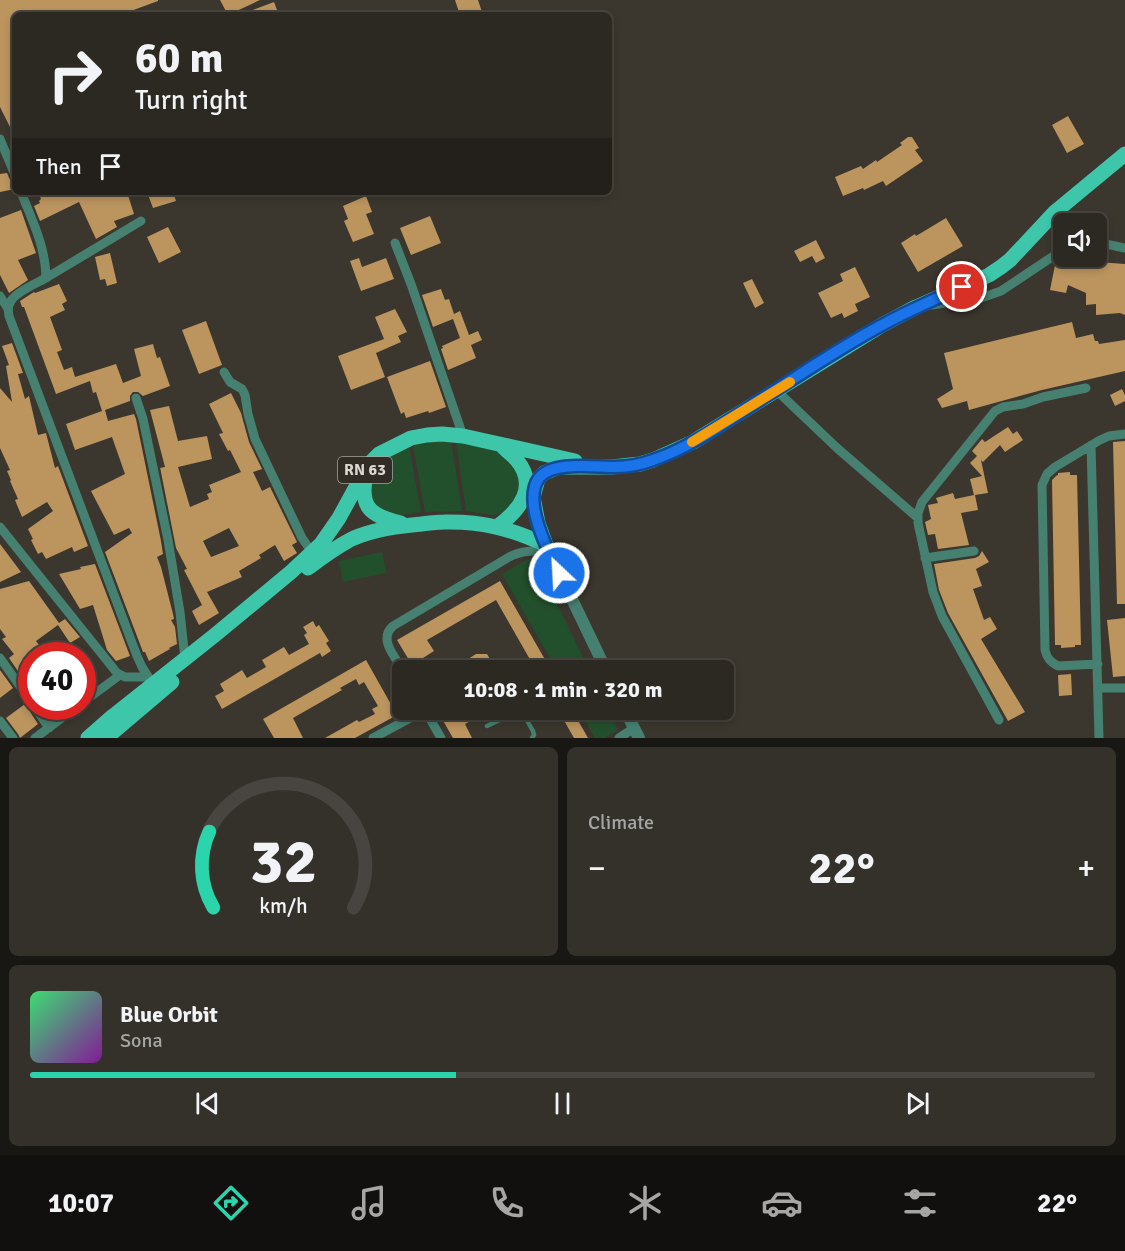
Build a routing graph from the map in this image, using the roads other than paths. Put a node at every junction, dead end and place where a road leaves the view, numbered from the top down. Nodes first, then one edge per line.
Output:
1 (0, 139) edge
2 (1125, 155) edge
3 (12, 168) edge
4 (22, 195) edge
5 (141, 221) dead end
6 (395, 243) dead end
7 (1107, 244) edge
8 (1125, 248) edge
9 (1053, 257) edge
10 (46, 278) junction
11 (0, 296) edge
12 (916, 308) junction
13 (8, 309) junction
14 (224, 372) dead end
15 (1086, 388) dead end
16 (777, 390) junction
17 (136, 398) dead end
18 (1125, 434) edge
19 (462, 436) junction
20 (501, 445) junction
21 (1091, 445) junction
22 (368, 465) junction
23 (598, 466) junction
24 (529, 497) junction
25 (918, 518) junction
26 (413, 525) junction
27 (498, 526) junction
28 (0, 527) edge
29 (548, 549) junction
30 (974, 551) dead end
31 (315, 556) junction
32 (925, 558) junction
33 (0, 658) edge
34 (185, 659) junction
35 (397, 660) edge
36 (601, 660) edge
37 (1098, 664) junction
38 (120, 675) junction
39 (18, 683) edge
40 (154, 685) junction
41 (1098, 688) junction
42 (1125, 688) edge
43 (96, 693) edge
44 (44, 720) edge
45 (60, 720) edge
46 (406, 720) edge
47 (431, 720) edge
48 (999, 720) dead end
49 (0, 721) edge
50 (487, 726) dead end
51 (49, 728) junction
52 (636, 733) edge
53 (13, 738) edge
54 (35, 738) edge
55 (88, 738) edge
56 (106, 738) edge
57 (373, 738) edge
58 (441, 738) edge
59 (532, 738) edge
60 (619, 738) edge
61 (1099, 738) edge

1 - 3 street
2 - 12 main road, RN 63
4 - 10 street
5 - 10 street
6 - 19 street
7 - 8 street
9 - 12 street
10 - 13 street
11 - 13 street
12 - 16 main road, RN 63
13 - 40 street
14 - 31 street
15 - 25 street
16 - 23 main road, RN 63
16 - 25 street
17 - 34 street
18 - 21 street
19 - 20 main road, RN 63
19 - 22 main road, RN 63
20 - 23 main road, RN 63
20 - 24 main road
21 - 37 street
21 - 37 street
22 - 26 main road
22 - 31 main road, RN 63
23 - 24 main road
24 - 27 main road
24 - 29 main road
25 - 32 street
26 - 27 main road
26 - 31 main road
27 - 29 main road
28 - 38 street
29 - 35 street
29 - 36 street
30 - 32 street
31 - 34 main road, RN 63
31 - 40 main road, RN 63
32 - 48 street
33 - 39 street
34 - 40 main road, RN 63
37 - 41 street
38 - 40 street
38 - 43 street
40 - 55 main road, RN 63
40 - 56 main road, RN 63
41 - 42 street
41 - 61 street
44 - 51 street
45 - 51 street
46 - 57 street
47 - 58 street
49 - 53 street
50 - 59 lane
51 - 54 street
52 - 60 street

